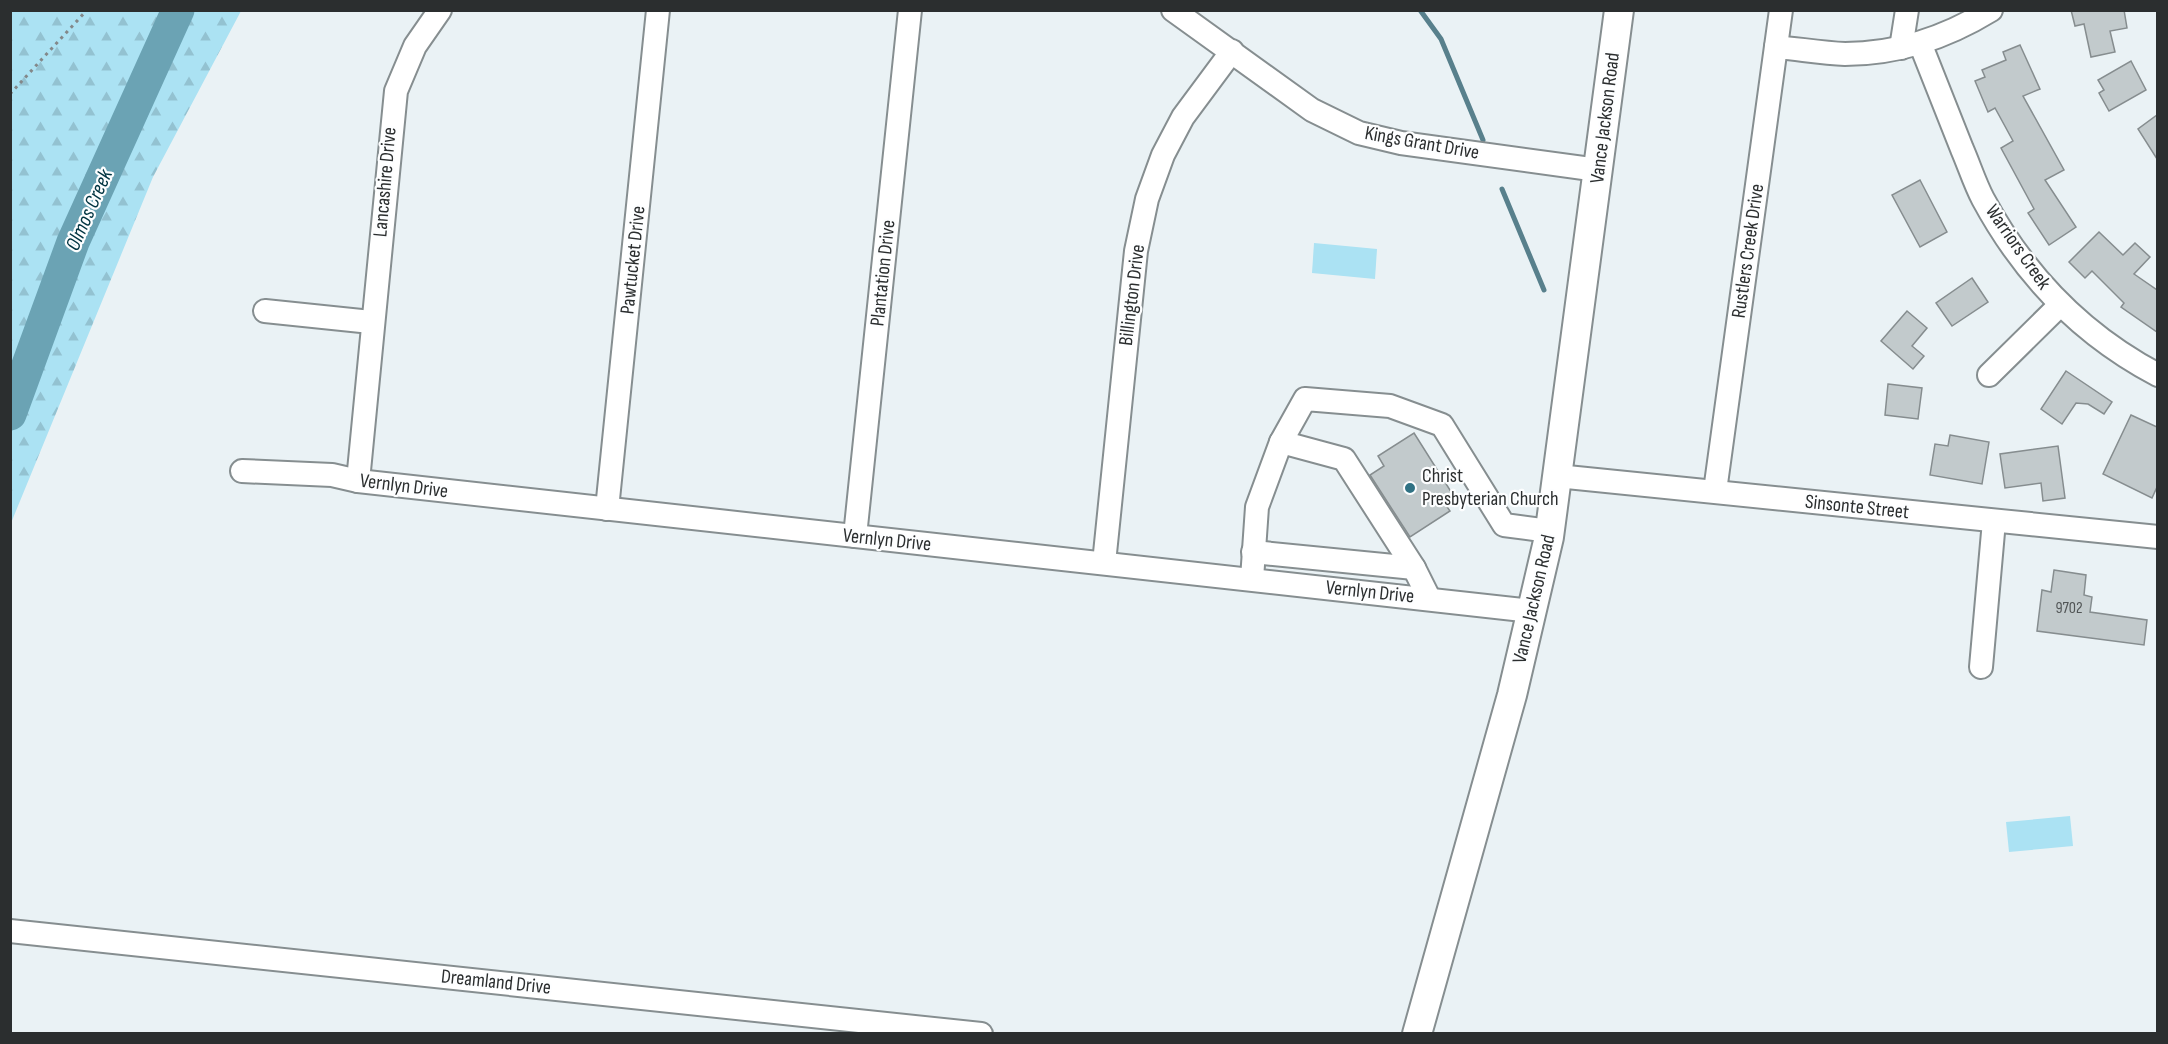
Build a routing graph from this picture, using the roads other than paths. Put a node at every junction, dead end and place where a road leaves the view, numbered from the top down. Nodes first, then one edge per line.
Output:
1 (440, 10) edge
2 (657, 10) edge
3 (910, 10) edge
4 (1173, 10) edge
5 (1619, 10) edge
6 (1781, 10) edge
7 (1907, 10) edge
8 (1991, 10) edge
9 (1910, 45) junction
10 (1776, 47) junction
11 (1233, 51) junction
12 (1598, 170) junction
13 (2060, 305) junction
14 (265, 311) dead end
15 (371, 322) junction
16 (1989, 375) dead end
17 (2157, 375) edge
18 (1281, 442) junction
19 (242, 471) dead end
20 (1557, 476) junction
21 (358, 481) junction
22 (1715, 491) junction
23 (607, 509) junction
24 (1994, 521) junction
25 (1550, 531) junction
26 (855, 536) junction
27 (2157, 537) edge
28 (1253, 552) junction
29 (1104, 563) junction
30 (1370, 564) junction
31 (1414, 568) junction
32 (1252, 579) junction
33 (1371, 592) junction
34 (1429, 598) junction
35 (1533, 611) junction
36 (1981, 668) dead end
37 (10, 931) edge
38 (981, 1034) edge
39 (1417, 1034) edge

1 - 15 street, Lancashire Drive
2 - 23 street, Pawtucket Drive
3 - 26 street, Plantation Drive
4 - 11 street, Kings Grant Drive
5 - 12 main road, Vance Jackson Road
6 - 10 street, Rustlers Creek Drive
7 - 9 street
8 - 9 street
9 - 10 street
9 - 13 street, Warriors Creek
10 - 22 street, Rustlers Creek Drive
11 - 12 street, Kings Grant Drive
11 - 29 street, Billington Drive
12 - 20 main road, Vance Jackson Road
13 - 16 street
13 - 17 street, Warriors Creek
14 - 15 street
15 - 21 street, Lancashire Drive
18 - 25 street
18 - 28 street
18 - 31 street
19 - 21 street, Vernlyn Drive
20 - 22 street, Sinsonte Street
20 - 25 main road, Vance Jackson Road
21 - 23 street, Vernlyn Drive
22 - 24 street, Sinsonte Street
23 - 26 street, Vernlyn Drive
24 - 27 street, Sinsonte Street
24 - 36 street
25 - 35 main road, Vance Jackson Road
26 - 29 street, Vernlyn Drive
28 - 30 street
28 - 32 street
29 - 32 street, Vernlyn Drive
30 - 31 street
30 - 33 street
31 - 34 street
32 - 33 street, Vernlyn Drive
33 - 34 street, Vernlyn Drive
34 - 35 street, Vernlyn Drive
35 - 39 main road, Vance Jackson Road
37 - 38 street, Dreamland Drive

